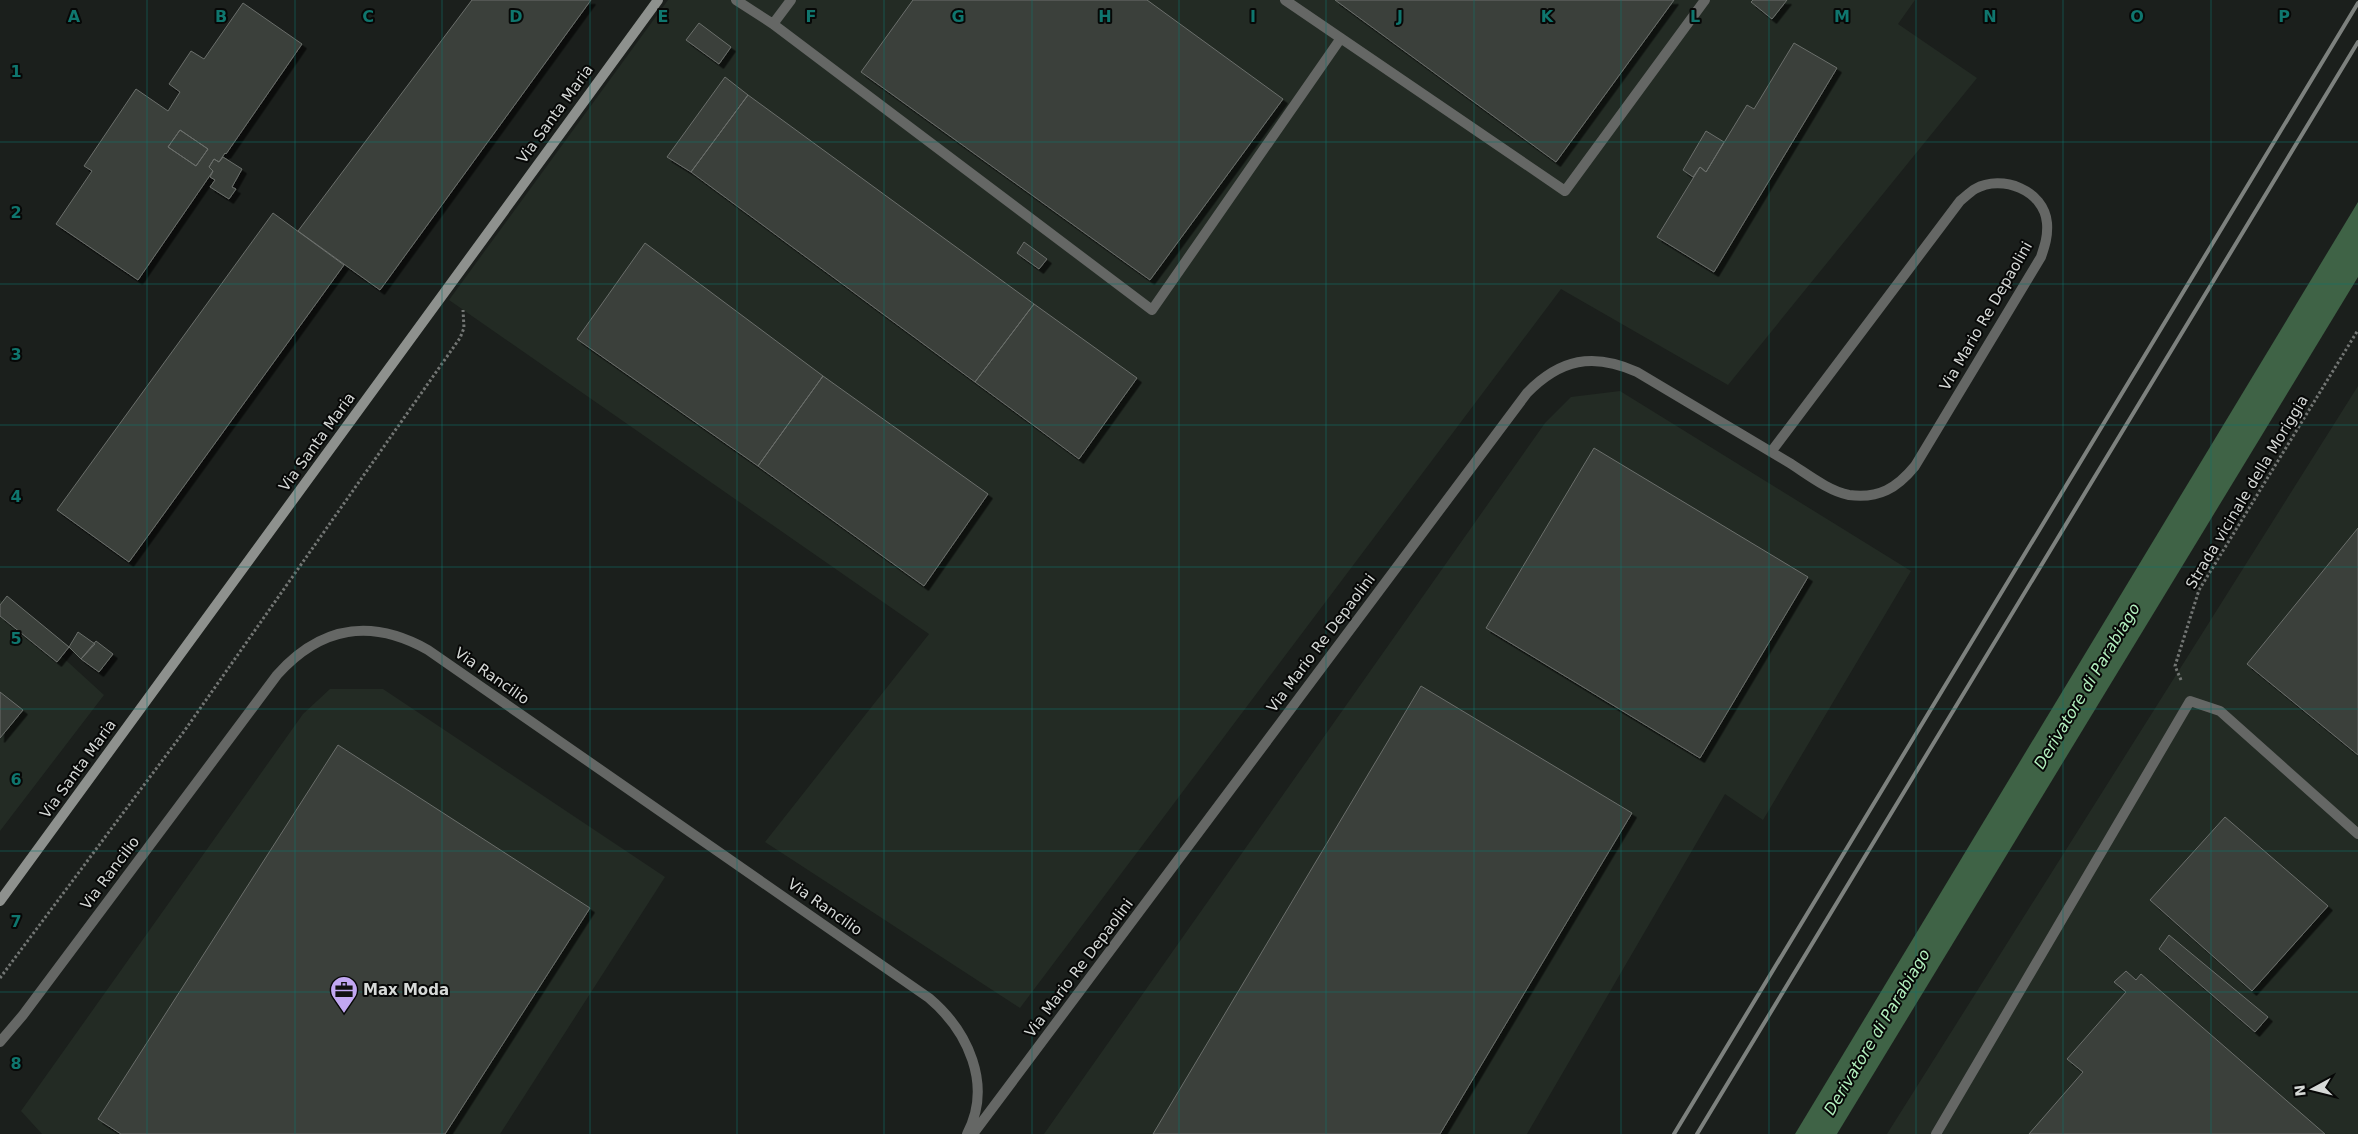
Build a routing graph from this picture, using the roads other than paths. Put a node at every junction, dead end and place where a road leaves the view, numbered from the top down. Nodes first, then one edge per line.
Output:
1 (658, 0) edge
2 (736, 0) edge
3 (792, 0) edge
4 (1285, 0) edge
5 (1705, 0) edge
6 (773, 24) junction
7 (1341, 38) junction
8 (1771, 452) junction
9 (2358, 834) edge
10 (0, 901) edge
11 (0, 1042) edge
12 (967, 1134) edge
13 (973, 1134) edge
14 (1936, 1134) edge

1 - 10 street, Via Santa Maria
2 - 6 street
3 - 6 street
4 - 7 street
5 - 7 street
6 - 7 street
8 - 8 street, Via Mario Re Depaolini
8 - 13 street, Via Mario Re Depaolini
9 - 14 street
11 - 12 street, Via Rancilio

